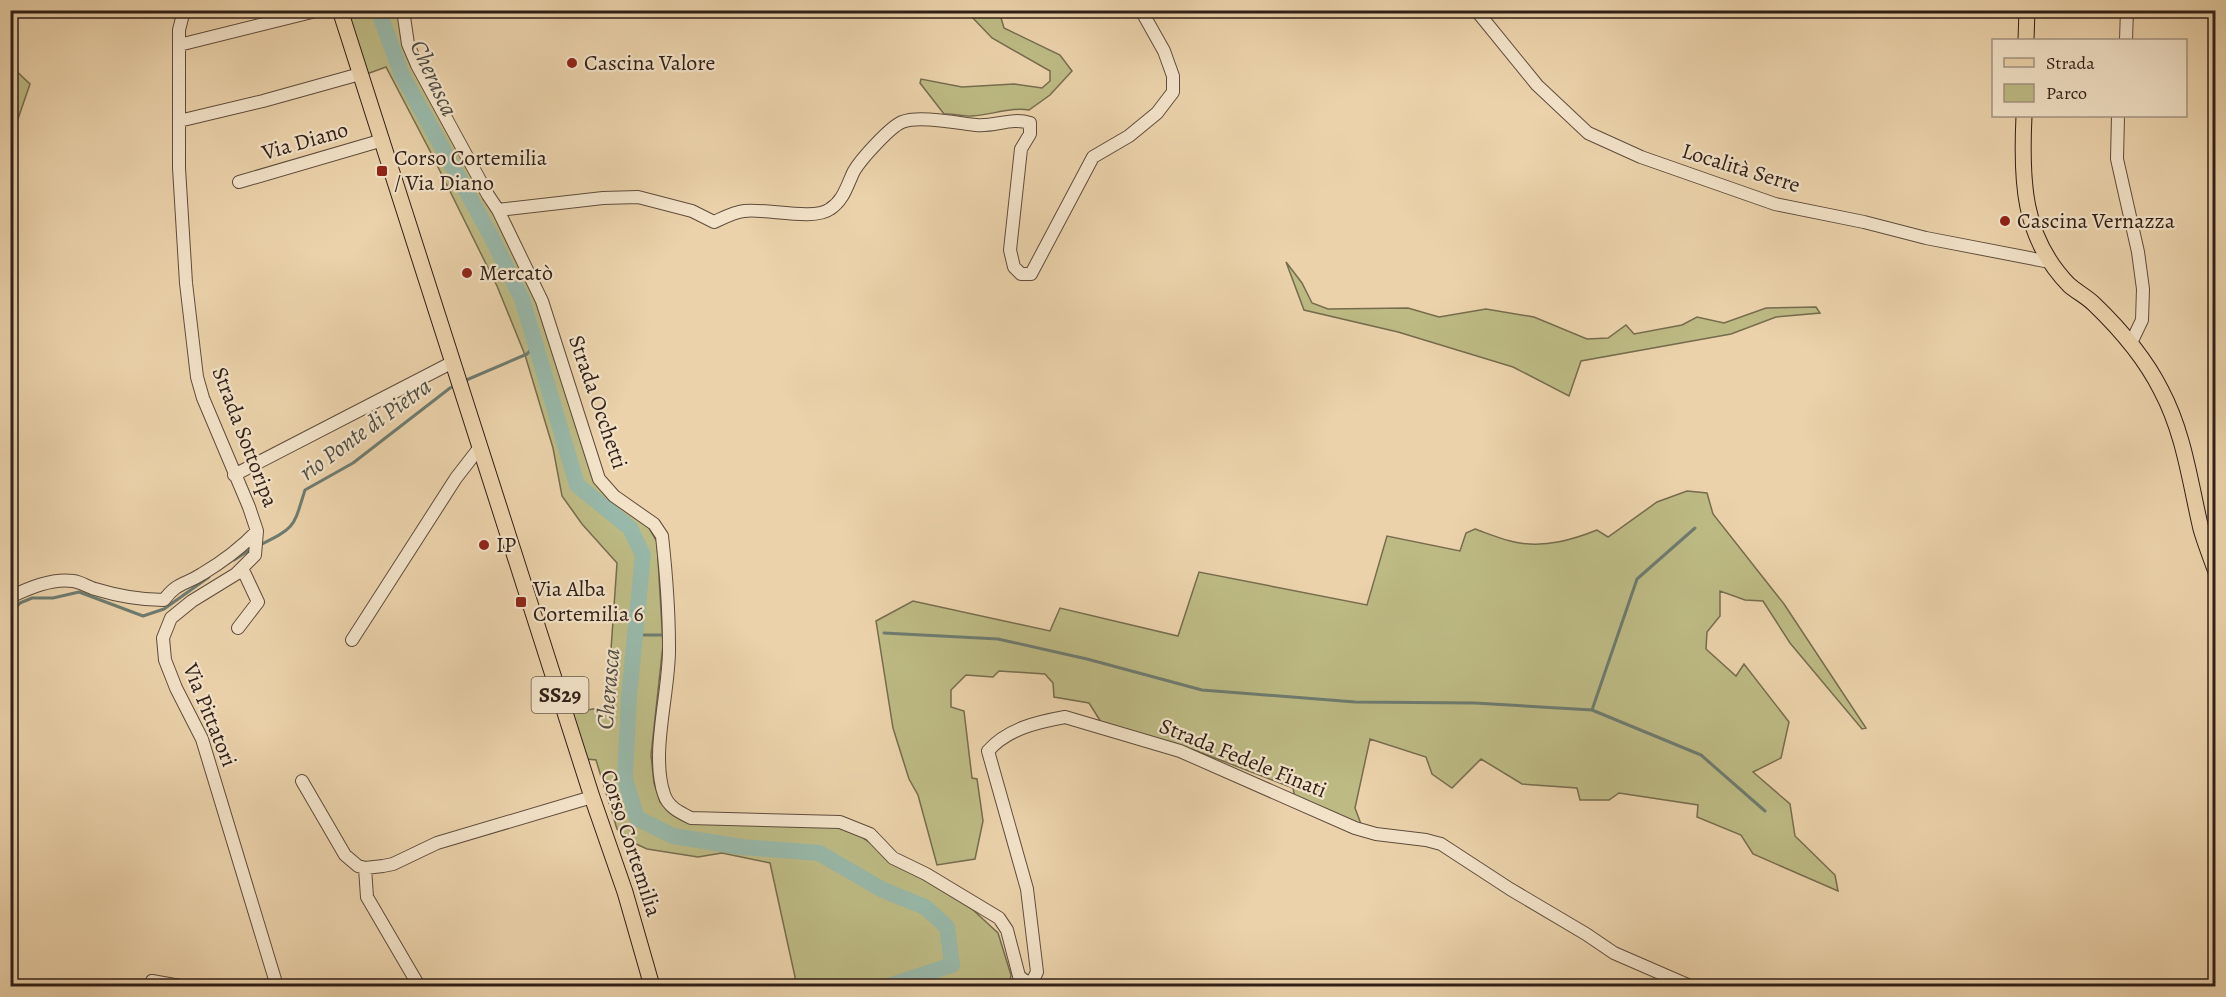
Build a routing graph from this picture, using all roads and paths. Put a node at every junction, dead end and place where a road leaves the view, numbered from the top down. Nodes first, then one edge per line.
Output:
1 (184, 10) edge
2 (320, 10) edge
3 (340, 10) edge
4 (403, 10) edge
5 (1141, 10) edge
6 (1476, 10) edge
7 (2027, 10) edge
8 (2127, 10) edge
9 (2026, 39) edge
10 (2126, 39) edge
11 (178, 45) junction
12 (360, 74) junction
13 (2024, 117) edge
14 (2118, 117) edge
15 (178, 121) junction
16 (382, 140) junction
17 (239, 182) dead end
18 (498, 210) junction
19 (2050, 262) junction
20 (2131, 343) junction
21 (453, 362) junction
22 (480, 447) junction
23 (234, 474) junction
24 (257, 536) junction
25 (242, 568) junction
26 (2216, 572) edge
27 (10, 597) edge
28 (238, 628) dead end
29 (352, 640) dead end
30 (302, 781) dead end
31 (592, 796) junction
32 (365, 868) junction
33 (1032, 982) joint
34 (150, 987) edge
35 (180, 987) edge
36 (277, 987) edge
37 (419, 987) edge
38 (652, 987) edge
39 (1690, 987) edge

1 - 11 street, Strada Sottoripa
2 - 11 street
3 - 12 main road, SS29
4 - 18 street, Strada Occhetti
5 - 18 street
6 - 19 street, Località Serre
7 - 9 main road
8 - 10 street
11 - 15 street, Strada Sottoripa
12 - 15 street
12 - 16 main road, SS29
13 - 19 main road
14 - 20 street
15 - 23 street, Strada Sottoripa
16 - 17 street, Via Diano
16 - 21 main road, SS29
18 - 33 street, Strada Occhetti
19 - 20 main road
20 - 26 main road
21 - 22 main road, Corso Cortemilia / SS29
21 - 23 street
22 - 29 street
22 - 31 main road, Corso Cortemilia / SS29
23 - 24 street, Strada Sottoripa
24 - 25 street, Via Pittatori
24 - 27 street, Strada Sottoripa
25 - 28 street
25 - 36 street, Via Pittatori
30 - 32 street
31 - 32 street
31 - 38 main road, Corso Cortemilia / SS29
32 - 37 street
33 - 39 street, Strada Fedele Finati
34 - 35 street

